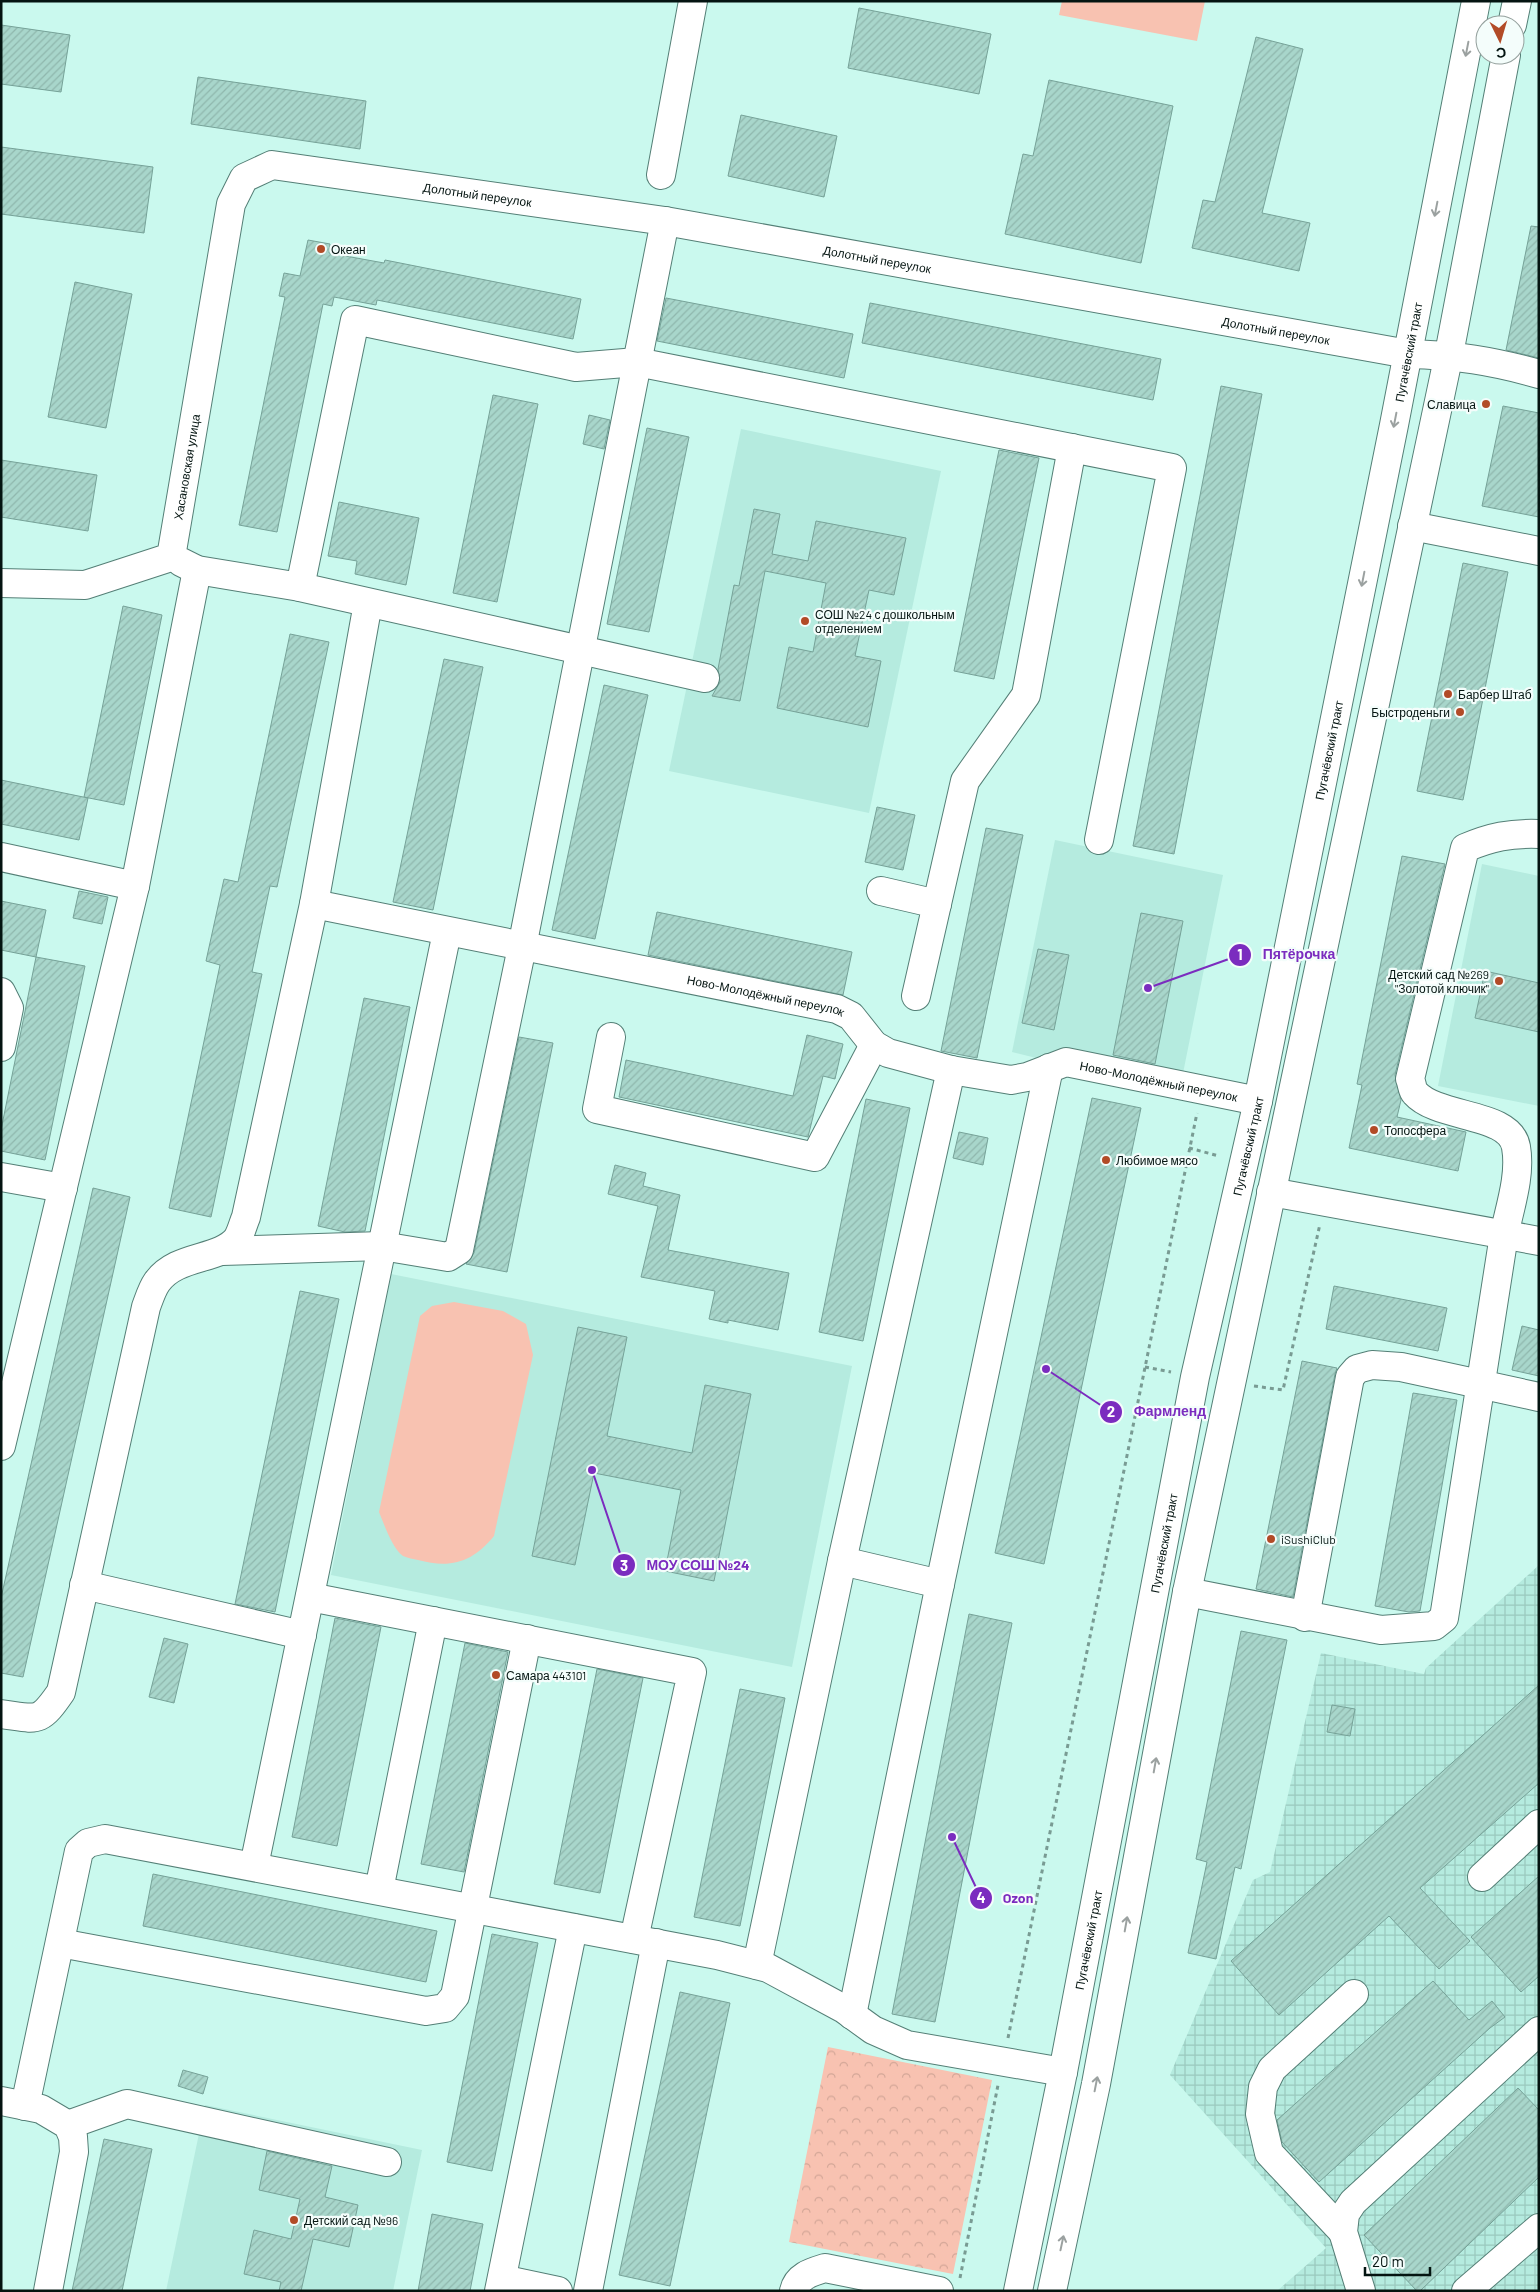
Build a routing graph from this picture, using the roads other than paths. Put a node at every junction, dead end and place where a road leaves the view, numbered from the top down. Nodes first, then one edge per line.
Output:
1 (693, 1) edge
2 (1476, 1) edge
3 (1516, 1) edge
4 (1514, 15) edge
5 (1504, 65) edge
6 (661, 175) dead end
7 (232, 204) joint
8 (665, 221) junction
9 (1408, 354) junction
10 (1449, 354) junction
11 (637, 362) junction
12 (1539, 374) edge
13 (1072, 448) junction
14 (1412, 526) junction
15 (1539, 551) edge
16 (171, 557) junction
17 (197, 570) junction
18 (1, 583) edge
19 (300, 587) junction
20 (368, 603) junction
21 (580, 651) junction
22 (705, 678) dead end
23 (1539, 834) edge
24 (1100, 840) dead end
25 (1, 857) edge
26 (135, 886) junction
27 (881, 891) dead end
28 (314, 904) junction
29 (937, 904) junction
30 (448, 932) junction
31 (522, 947) junction
32 (1, 992) edge
33 (916, 996) dead end
34 (611, 1037) dead end
35 (874, 1045) junction
36 (1, 1047) edge
37 (1049, 1068) junction
38 (951, 1070) junction
39 (1258, 1101) junction
40 (1, 1177) edge
41 (63, 1188) junction
42 (1271, 1192) junction
43 (1504, 1235) junction
44 (1539, 1241) edge
45 (382, 1246) junction
46 (222, 1251) junction
47 (1481, 1385) junction
48 (8, 1386) edge
49 (1539, 1397) edge
50 (1, 1446) edge
51 (842, 1561) junction
52 (940, 1584) junction
53 (84, 1585) junction
54 (1187, 1592) junction
55 (310, 1597) junction
56 (1305, 1617) junction
57 (433, 1621) junction
58 (302, 1635) junction
59 (527, 1639) junction
60 (1, 1714) edge
61 (1539, 1824) edge
62 (254, 1866) junction
63 (1482, 1876) dead end
64 (379, 1890) junction
65 (474, 1908) junction
66 (572, 1928) junction
67 (645, 1941) junction
68 (60, 1943) junction
69 (757, 1965) junction
70 (1354, 1994) dead end
71 (852, 2015) junction
72 (1539, 2031) edge
73 (1063, 2072) junction
74 (13, 2103) edge
75 (68, 2125) junction
76 (387, 2162) dead end
77 (1539, 2228) edge
78 (1343, 2232) junction
79 (501, 2285) edge
80 (949, 2286) edge
81 (48, 2291) edge
82 (558, 2291) edge
83 (588, 2291) edge
84 (794, 2291) edge
85 (1018, 2291) edge
86 (1052, 2291) edge
87 (1360, 2291) edge
88 (1466, 2291) edge

1 - 6 main road
2 -> 9 main road, Пугачёвский тракт
3 - 4 main road
5 - 10 main road
7 - 8 main road, Долотный переулок
7 - 16 main road, Хасановская улица
8 - 9 main road, Долотный переулок
8 - 11 main road
9 - 10 main road, Долотный переулок
9 -> 39 main road, Пугачёвский тракт
10 - 12 main road, Долотный переулок
10 - 14 main road
11 - 13 main road
11 - 19 main road
11 - 21 main road
13 - 24 main road
13 - 29 main road
14 - 15 main road
14 - 42 main road
16 - 17 main road
16 - 18 main road
17 - 19 main road
17 - 26 main road
19 - 20 main road
20 - 21 main road
20 - 28 main road
21 - 22 main road
21 - 31 main road
23 - 43 main road
25 - 26 main road
26 - 41 main road
27 - 29 main road
28 - 30 main road, Ново-Молодёжный переулок
28 - 46 main road
29 - 33 main road
30 - 31 main road, Ново-Молодёжный переулок
30 - 45 main road
31 - 35 main road, Ново-Молодёжный переулок
31 - 45 main road
32 - 36 main road
34 - 35 main road
35 - 38 main road, Ново-Молодёжный переулок
37 - 38 main road, Ново-Молодёжный переулок
37 - 39 main road, Ново-Молодёжный переулок
37 - 52 main road
38 - 51 main road
39 - 73 main road, Пугачёвский тракт
40 - 41 main road
41 - 48 main road
42 - 43 main road
42 - 54 main road
43 - 44 main road
43 - 47 main road
45 - 46 main road
45 - 55 main road
46 - 53 main road
47 - 49 main road
47 - 56 main road
47 - 56 main road
48 - 50 main road
51 - 52 main road
51 - 69 main road
52 - 71 main road
53 - 58 main road
53 - 60 main road
54 - 56 main road
86 -> 54 main road
55 - 57 main road
55 - 58 main road
57 - 59 main road
57 - 64 main road
58 - 62 main road
59 - 65 main road
59 - 67 main road
61 - 63 main road
62 - 64 main road
62 - 68 main road
64 - 65 main road
65 - 66 main road
65 - 68 main road
66 - 67 main road
66 - 79 main road
67 - 69 main road
67 - 83 main road
68 - 74 main road
69 - 71 main road
70 - 78 main road
71 - 73 main road
72 - 78 main road
73 - 85 main road, Пугачёвский тракт
74 - 75 main road
75 - 76 main road
75 - 81 main road
77 - 88 main road
78 - 87 main road
79 - 82 main road
80 - 84 main road

